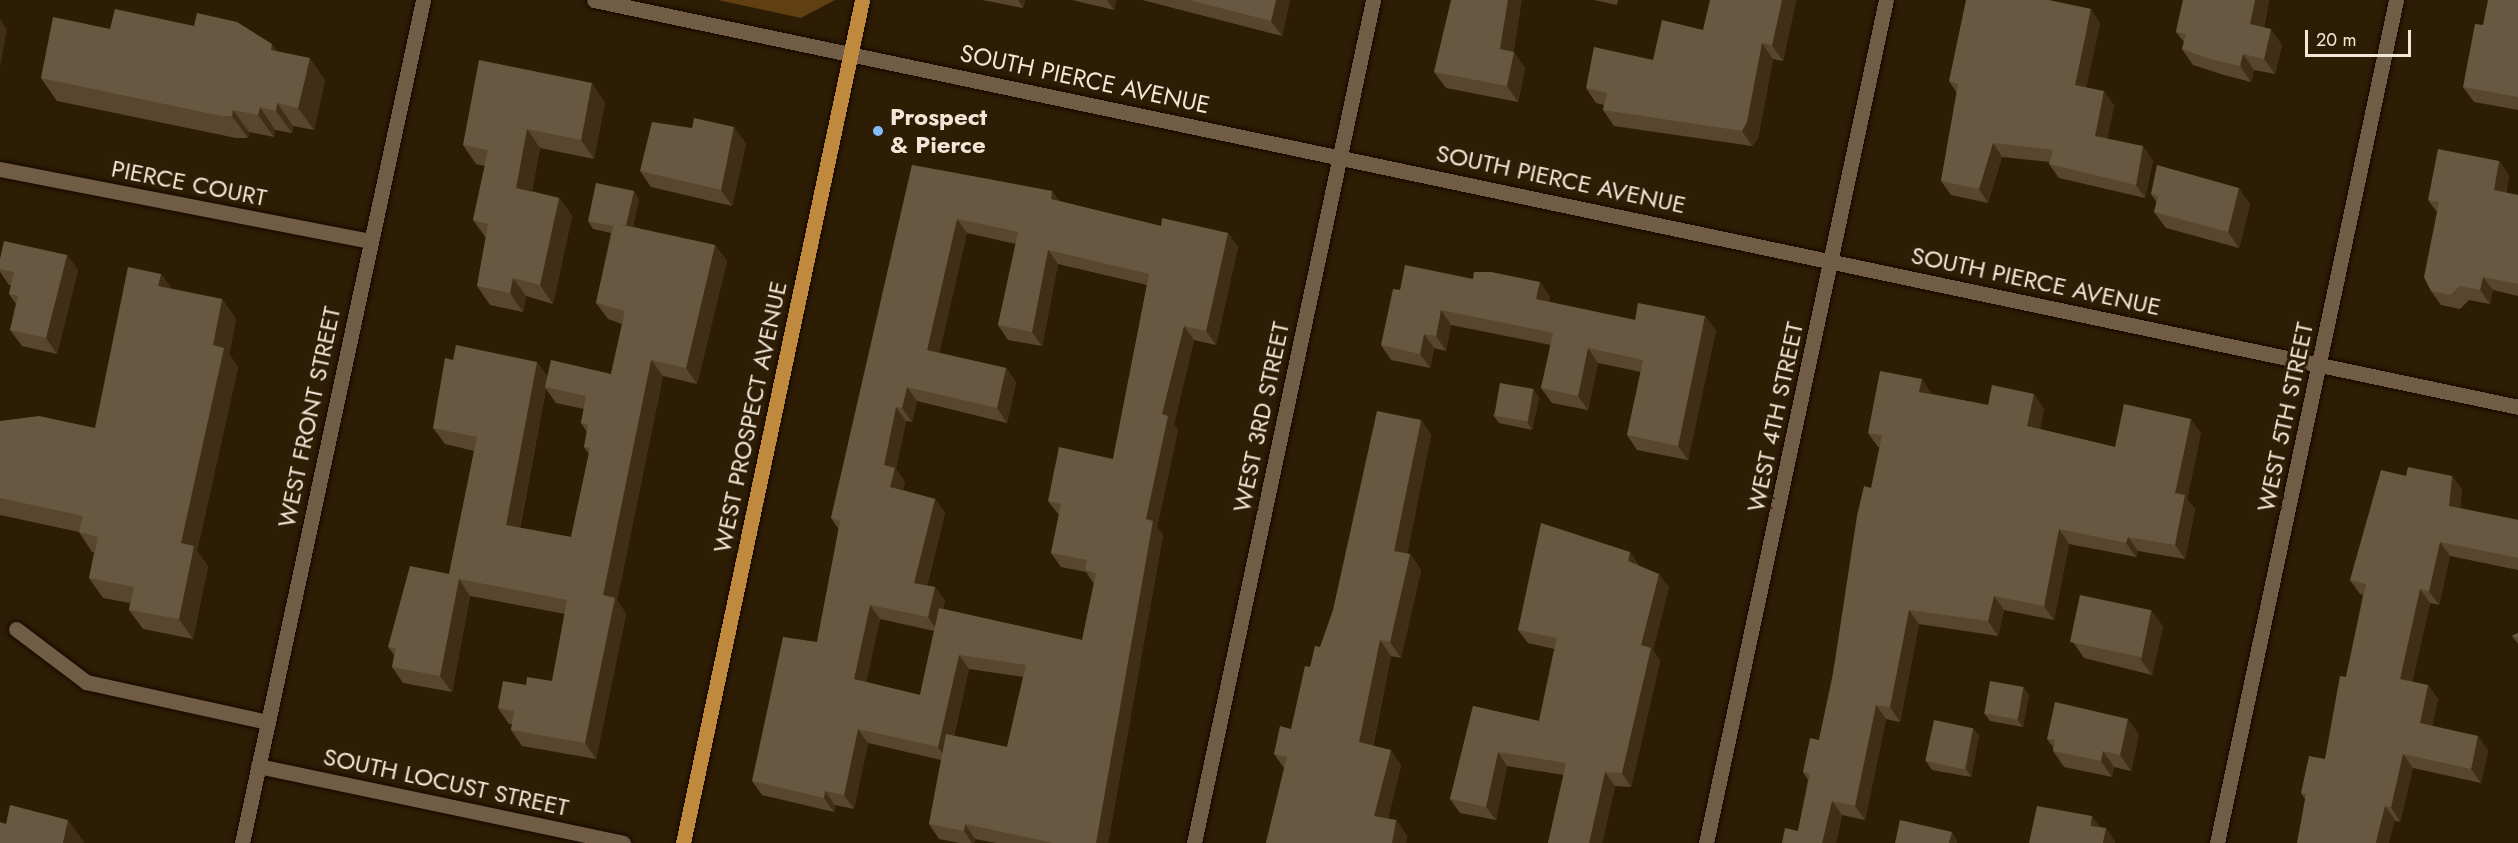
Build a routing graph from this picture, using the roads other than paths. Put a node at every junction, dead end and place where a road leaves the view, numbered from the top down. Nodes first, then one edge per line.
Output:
1 (423, 0) edge
2 (594, 0) edge
3 (862, 0) edge
4 (1373, 0) edge
5 (1886, 0) edge
6 (2396, 0) edge
7 (850, 54) junction
8 (1339, 154) junction
9 (0, 169) edge
10 (370, 241) junction
11 (1832, 260) junction
12 (2320, 364) junction
13 (2518, 407) edge
14 (16, 629) dead end
15 (268, 722) junction
16 (258, 766) junction
17 (242, 843) edge
18 (623, 843) edge
19 (683, 843) edge
20 (1194, 843) edge
21 (1706, 843) edge
22 (2217, 843) edge

1 - 10 street, WEST FRONT STREET
2 - 7 street, SOUTH PIERCE AVENUE
3 - 7 main road, WEST PROSPECT AVENUE
4 - 8 street, WEST 3RD STREET
5 - 11 street, WEST 4TH STREET
6 - 12 street, WEST 5TH STREET
7 - 8 street, SOUTH PIERCE AVENUE
7 - 19 main road, WEST PROSPECT AVENUE
8 - 11 street, SOUTH PIERCE AVENUE
8 - 20 street, WEST 3RD STREET
9 - 10 street, PIERCE COURT
10 - 15 street, WEST FRONT STREET
11 - 12 street, SOUTH PIERCE AVENUE
11 - 21 street, WEST 4TH STREET
12 - 13 street, SOUTH PIERCE AVENUE
12 - 22 street, WEST 5TH STREET
14 - 15 street
15 - 16 street, WEST FRONT STREET
16 - 17 street, WEST FRONT STREET
16 - 18 street, SOUTH LOCUST STREET

